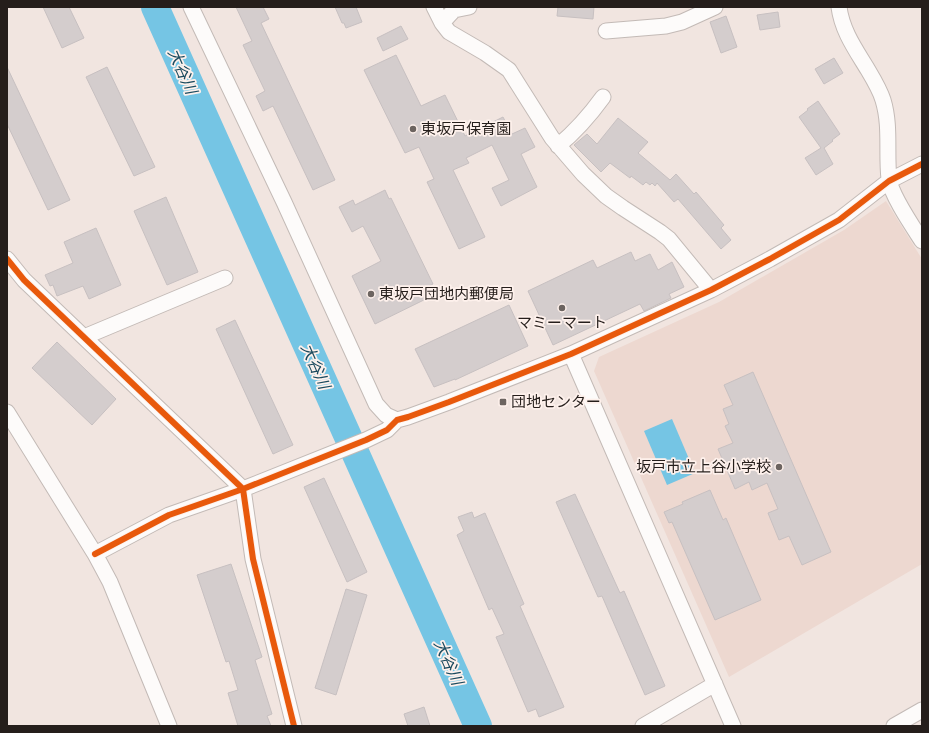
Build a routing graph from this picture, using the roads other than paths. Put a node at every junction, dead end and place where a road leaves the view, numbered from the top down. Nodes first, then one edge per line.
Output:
1 (191, 7) edge
2 (434, 7) edge
3 (469, 7) edge
4 (715, 7) edge
5 (839, 7) edge
6 (442, 24) junction
7 (606, 31) dead end
8 (603, 97) dead end
9 (558, 146) junction
10 (922, 164) edge
11 (889, 181) junction
12 (922, 241) edge
13 (7, 259) edge
14 (225, 278) dead end
15 (711, 290) junction
16 (84, 337) junction
17 (571, 354) junction
18 (8, 418) edge
19 (396, 420) junction
20 (243, 489) junction
21 (95, 554) junction
22 (715, 684) junction
23 (921, 713) edge
24 (169, 726) edge
25 (294, 726) edge
26 (643, 726) edge
27 (733, 726) edge
28 (894, 726) edge

1 - 19 street
2 - 6 street
3 - 6 street
4 - 7 street
5 - 11 street
6 - 9 street
8 - 9 street
9 - 15 street
10 - 11 street
11 - 12 street
11 - 15 street
13 - 16 street
14 - 16 street
15 - 17 street
16 - 20 street
17 - 19 street
17 - 22 street
18 - 21 street
19 - 20 street
20 - 21 street
20 - 25 street
21 - 24 street
22 - 26 street
22 - 27 street
23 - 28 street

